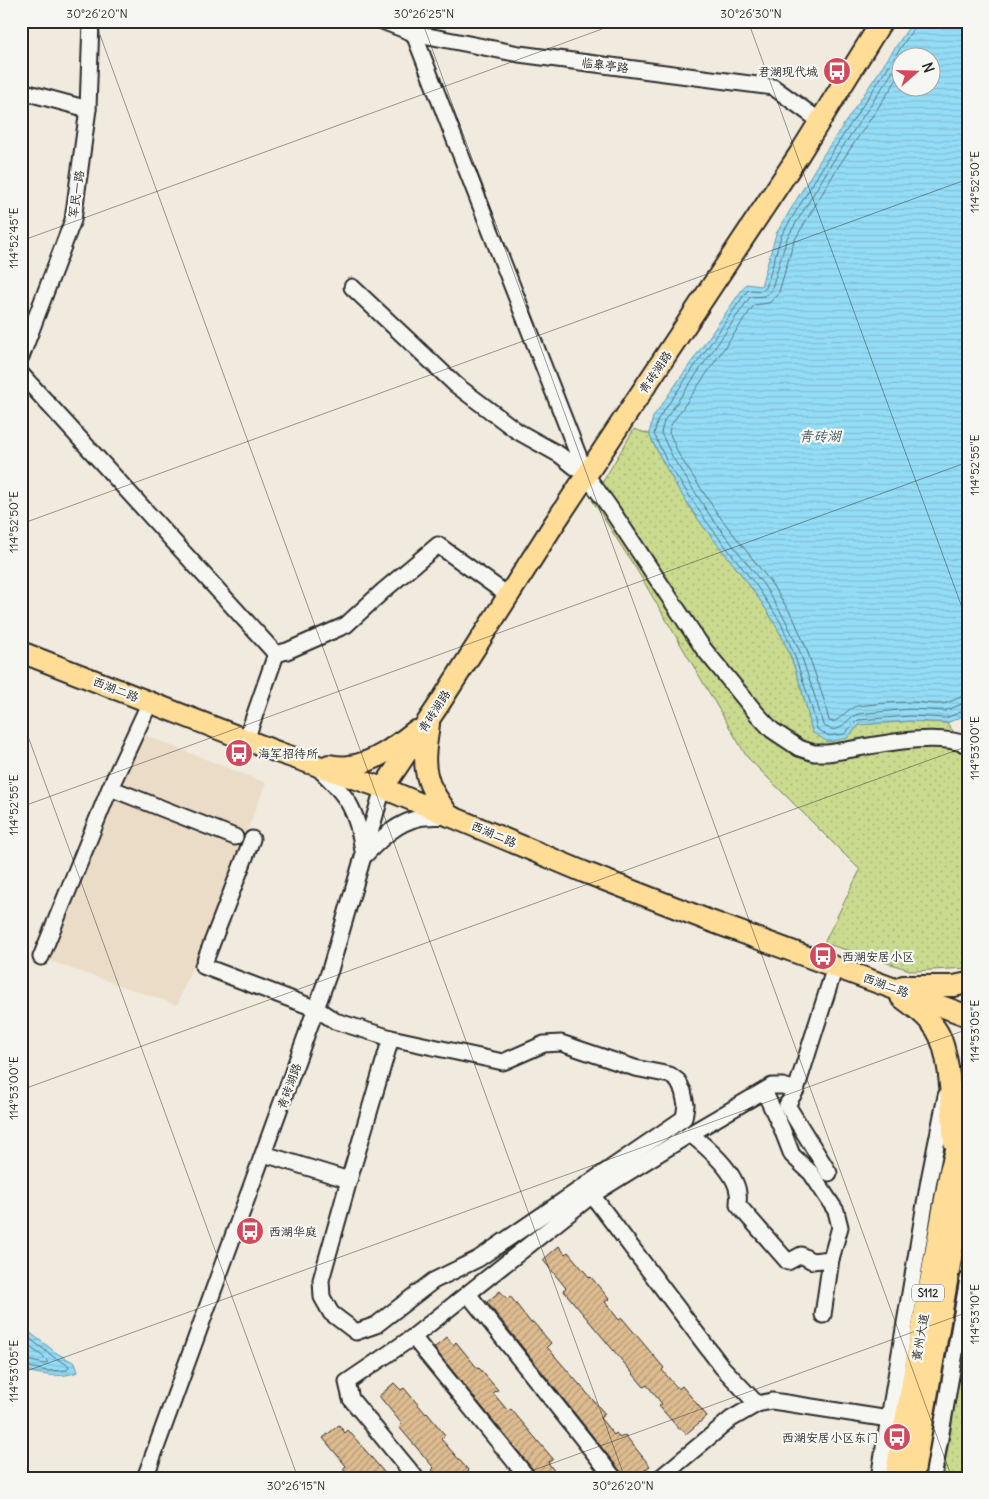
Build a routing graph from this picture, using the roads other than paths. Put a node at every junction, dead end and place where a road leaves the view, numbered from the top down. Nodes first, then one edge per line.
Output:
1 (91, 21) edge
2 (382, 21) edge
3 (882, 21) edge
4 (411, 27) edge
5 (21, 91) edge
6 (88, 109) junction
7 (820, 121) junction
8 (352, 287) dead end
9 (21, 357) edge
10 (21, 374) edge
11 (586, 476) junction
12 (508, 596) junction
13 (21, 652) edge
14 (276, 654) junction
15 (150, 702) junction
16 (430, 718) junction
17 (246, 740) junction
18 (968, 745) edge
19 (316, 765) junction
20 (110, 788) junction
21 (383, 788) junction
22 (449, 816) junction
23 (235, 837) dead end
24 (252, 839) dead end
25 (364, 856) junction
26 (41, 958) dead end
27 (835, 966) junction
28 (968, 983) edge
29 (885, 985) junction
30 (317, 1009) junction
31 (968, 1016) edge
32 (391, 1038) junction
33 (949, 1082) junction
34 (796, 1090) junction
35 (764, 1092) junction
36 (968, 1109) edge
37 (690, 1134) junction
38 (264, 1154) junction
39 (961, 1157) edge
40 (830, 1173) dead end
41 (349, 1180) junction
42 (592, 1195) junction
43 (831, 1259) junction
44 (968, 1279) edge
45 (468, 1294) junction
46 (823, 1315) dead end
47 (413, 1337) junction
48 (757, 1404) junction
49 (889, 1420) junction
50 (145, 1478) edge
51 (416, 1478) edge
52 (528, 1478) edge
53 (614, 1478) edge
54 (660, 1478) edge
55 (879, 1478) edge
56 (895, 1478) edge
57 (913, 1478) edge
58 (933, 1478) edge

1 - 6 street, 军民一路
2 - 4 street, 临皋亭路
3 - 7 main road, 青砖湖路
4 - 7 street, 临皋亭路
4 - 11 street
5 - 6 street
6 - 9 street, 军民一路
7 - 11 main road, 青砖湖路
8 - 11 street
10 - 14 street
11 - 12 main road, 青砖湖路
11 - 18 street
12 - 14 street
12 - 16 main road, 青砖湖路
13 - 15 main road, 西湖二路
14 - 17 street
15 - 17 main road, 西湖二路
15 - 20 street
16 - 19 main road
16 - 21 main road, 青砖湖路
16 - 22 main road
17 - 19 main road, 西湖二路
19 - 21 main road, 西湖二路
19 - 25 street
20 - 23 street
20 - 26 street
21 - 22 main road, 西湖二路
21 - 25 street, 青砖湖路
22 - 25 street
22 - 27 main road, 西湖二路
24 - 30 street
25 - 30 street, 青砖湖路
27 - 29 main road, 西湖二路
27 - 34 street
28 - 29 main road
29 - 31 main road, 西湖二路
29 - 33 main road
30 - 32 street
30 - 38 street, 青砖湖路
32 - 41 street
32 - 41 street
33 - 39 main road
33 - 49 street
34 - 35 street
34 - 40 street
35 - 37 street
35 - 43 street
36 - 39 main road, 黄州大道 / S112
37 - 42 street
37 - 43 street
38 - 41 street
38 - 50 street, 青砖湖路
39 - 56 main road, 黄州大道 / S112
39 - 57 main road, 黄州大道 / S112
42 - 45 street
42 - 48 street
43 - 46 street
44 - 58 street
45 - 47 street
45 - 53 street
47 - 51 street
47 - 52 street
48 - 49 street
48 - 54 street
49 - 55 street

